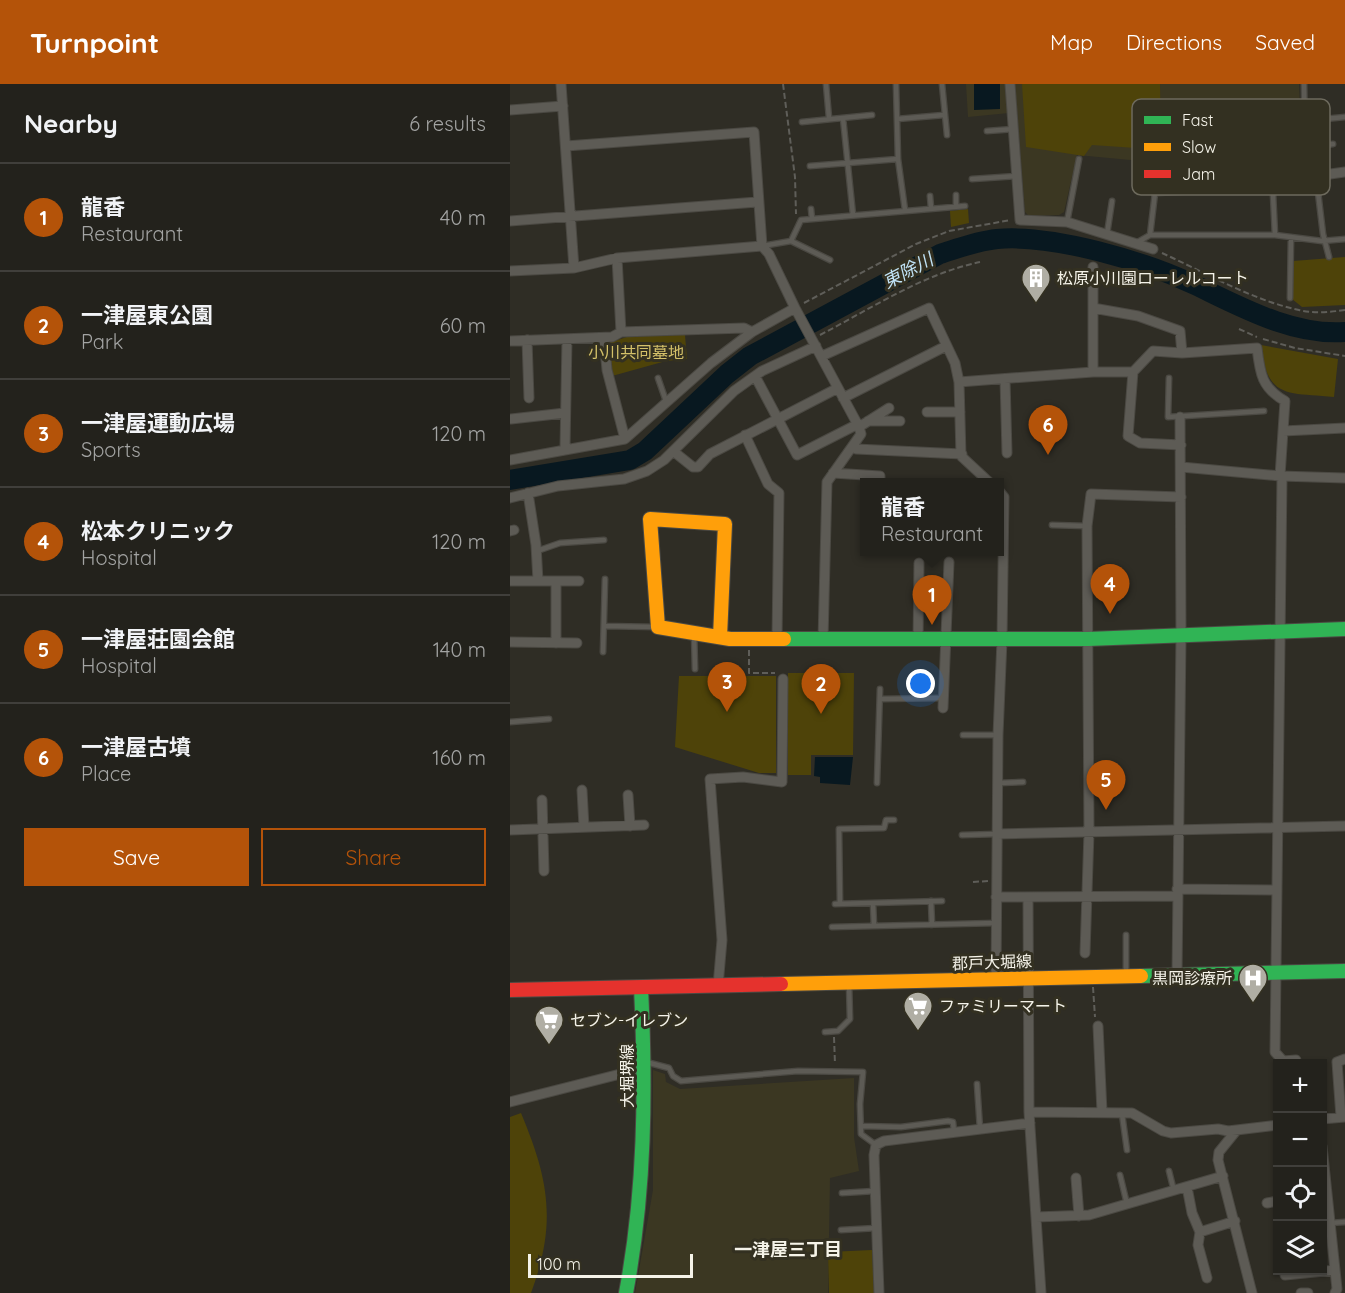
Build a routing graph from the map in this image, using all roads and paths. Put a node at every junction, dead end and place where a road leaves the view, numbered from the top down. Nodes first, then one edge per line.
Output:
1 (561, 84) edge
2 (783, 84) edge
3 (826, 84) edge
4 (896, 84) edge
5 (942, 84) edge
6 (1010, 84) edge
7 (562, 106) junction
8 (510, 110) edge
9 (872, 115) dead end
10 (944, 115) junction
11 (1345, 117) edge
12 (830, 118) junction
13 (843, 118) junction
14 (1330, 118) edge
15 (897, 119) junction
16 (802, 122) dead end
17 (1014, 129) junction
18 (987, 131) dead end
19 (947, 135) dead end
20 (1330, 144) edge
21 (1333, 144) dead end
22 (566, 146) junction
23 (898, 159) junction
24 (1079, 159) dead end
25 (848, 163) junction
26 (810, 166) dead end
27 (1345, 172) edge
28 (1330, 174) edge
29 (1017, 176) junction
30 (972, 179) dead end
31 (956, 195) dead end
32 (1155, 195) edge
33 (1273, 195) edge
34 (1319, 195) edge
35 (930, 196) dead end
36 (758, 201) junction
37 (1112, 201) dead end
38 (956, 206) junction
39 (965, 206) dead end
40 (931, 208) junction
41 (812, 209) dead end
42 (905, 210) junction
43 (853, 215) junction
44 (571, 216) junction
45 (813, 219) junction
46 (1020, 220) junction
47 (510, 221) edge
48 (1067, 222) junction
49 (796, 229) junction
50 (1107, 234) junction
51 (1150, 235) junction
52 (1275, 235) junction
53 (1291, 237) junction
54 (1345, 239) edge
55 (791, 241) junction
56 (1326, 241) junction
57 (1136, 243) junction
58 (762, 246) junction
59 (1153, 249) joint
60 (1329, 257) dead end
61 (617, 258) junction
62 (830, 260) dead end
63 (980, 262) dead end
64 (1093, 267) dead end
65 (574, 268) junction
66 (510, 271) edge
67 (1290, 298) dead end
68 (799, 306) junction
69 (1093, 308) junction
70 (1345, 310) edge
71 (1239, 329) dead end
72 (621, 332) junction
73 (752, 332) junction
74 (604, 338) junction
75 (567, 339) junction
76 (527, 340) junction
77 (510, 341) edge
78 (814, 343) junction
79 (946, 346) junction
80 (1182, 353) junction
81 (822, 356) junction
82 (1345, 356) edge
83 (1093, 372) junction
84 (1133, 372) junction
85 (755, 376) junction
86 (658, 378) dead end
87 (1169, 378) dead end
88 (1005, 379) junction
89 (959, 382) junction
90 (838, 388) junction
91 (843, 398) junction
92 (529, 399) dead end
93 (667, 404) junction
94 (889, 408) dead end
95 (1264, 411) dead end
96 (927, 412) dead end
97 (960, 412) junction
98 (565, 413) junction
99 (1180, 417) junction
100 (777, 418) junction
101 (511, 419) edge
102 (868, 421) junction
103 (900, 421) dead end
104 (859, 426) junction
105 (1345, 428) edge
106 (1283, 431) junction
107 (745, 435) junction
108 (625, 439) junction
109 (1181, 445) junction
110 (565, 448) junction
111 (856, 449) dead end
112 (673, 451) junction
113 (1007, 453) dead end
114 (962, 454) junction
115 (510, 460) edge
116 (1181, 467) junction
117 (833, 473) junction
118 (1281, 476) junction
119 (880, 478) edge
120 (984, 478) edge
121 (1345, 478) edge
122 (528, 493) junction
123 (1181, 497) junction
124 (510, 498) edge
125 (1052, 525) dead end
126 (1087, 526) junction
127 (604, 540) dead end
128 (537, 551) junction
129 (1002, 556) edge
130 (949, 562) dead end
131 (919, 563) dead end
132 (605, 579) dead end
133 (510, 581) edge
134 (538, 581) junction
135 (556, 581) junction
136 (579, 581) dead end
137 (604, 626) junction
138 (658, 627) junction
139 (1345, 629) edge
140 (694, 630) junction
141 (1278, 631) junction
142 (1181, 636) junction
143 (720, 637) junction
144 (748, 639) junction
145 (777, 639) junction
146 (1088, 639) junction
147 (823, 640) junction
148 (944, 640) junction
149 (1002, 640) junction
150 (918, 641) junction
151 (510, 642) edge
152 (556, 643) junction
153 (577, 643) dead end
154 (603, 652) dead end
155 (695, 669) dead end
156 (783, 679) joint
157 (880, 689) dead end
158 (880, 699) junction
159 (943, 703) joint
160 (549, 719) dead end
161 (510, 722) edge
162 (963, 735) dead end
163 (998, 735) junction
164 (1023, 782) dead end
165 (877, 783) dead end
166 (997, 783) junction
167 (582, 790) dead end
168 (628, 795) dead end
169 (542, 800) dead end
170 (894, 820) dead end
171 (644, 825) dead end
172 (630, 826) junction
173 (1345, 826) edge
174 (584, 827) junction
175 (543, 828) junction
176 (1277, 829) junction
177 (510, 830) edge
178 (1178, 830) junction
179 (1089, 832) junction
180 (997, 834) junction
181 (962, 835) dead end
182 (544, 871) dead end
183 (997, 881) junction
184 (973, 882) dead end
185 (1276, 891) junction
186 (1177, 893) junction
187 (996, 897) junction
188 (1028, 897) junction
189 (1086, 898) junction
190 (931, 901) junction
191 (942, 901) dead end
192 (873, 903) junction
193 (996, 923) junction
194 (932, 925) junction
195 (874, 926) junction
196 (832, 927) dead end
197 (1126, 935) dead end
198 (1085, 953) dead end
199 (1345, 971) edge
200 (1126, 974) junction
201 (1275, 974) junction
202 (1177, 975) junction
203 (1026, 977) junction
204 (996, 978) junction
205 (1093, 981) dead end
206 (849, 983) junction
207 (718, 986) junction
208 (641, 988) junction
209 (510, 990) edge
210 (1098, 1026) joint
211 (834, 1031) junction
212 (825, 1032) dead end
213 (1281, 1059) edge
214 (1345, 1059) edge
215 (644, 1065) junction
216 (835, 1071) junction
217 (977, 1084) dead end
218 (510, 1102) edge
219 (1029, 1112) junction
220 (1102, 1112) junction
221 (1122, 1113) junction
222 (1343, 1117) edge
223 (1327, 1119) edge
224 (1030, 1123) junction
225 (861, 1126) junction
226 (1273, 1126) edge
227 (882, 1128) junction
228 (980, 1129) junction
229 (1236, 1131) junction
230 (954, 1132) junction
231 (880, 1143) junction
232 (1127, 1150) dead end
233 (1169, 1171) dead end
234 (1120, 1175) dead end
235 (1223, 1176) junction
236 (1076, 1178) dead end
237 (1187, 1187) junction
238 (875, 1191) junction
239 (1174, 1191) junction
240 (842, 1193) dead end
241 (1273, 1202) edge
242 (1267, 1203) dead end
243 (1127, 1204) junction
244 (1327, 1206) edge
245 (1078, 1216) junction
246 (1036, 1217) junction
247 (1235, 1221) junction
248 (1345, 1222) edge
249 (1330, 1223) junction
250 (877, 1227) junction
251 (841, 1230) dead end
252 (1200, 1232) junction
253 (1338, 1268) edge
254 (1207, 1278) dead end
255 (626, 1293) edge
256 (879, 1293) edge
257 (1041, 1293) edge
258 (1252, 1293) edge
259 (1301, 1293) edge
260 (1308, 1293) edge
261 (1335, 1293) edge

1 - 7 street
2 - 49 path
3 - 12 lane
4 - 15 lane
5 - 10 lane
6 - 17 street
7 - 8 street
7 - 22 street
9 - 13 lane
10 - 15 lane
10 - 19 lane
11 - 14 lane
12 - 13 lane
12 - 16 lane
13 - 25 lane
15 - 23 lane
17 - 18 lane
17 - 29 street
20 - 21 lane
22 - 36 street
22 - 44 street
23 - 25 lane
23 - 42 lane
24 - 48 lane
25 - 26 lane
25 - 43 lane
27 - 28 street
29 - 30 lane
29 - 46 street
31 - 38 lane
32 - 51 lane
33 - 52 lane
34 - 56 lane
35 - 40 lane
36 - 44 street
36 - 58 street
37 - 50 lane
38 - 39 lane
38 - 40 lane
40 - 42 lane
41 - 45 lane
42 - 43 lane
43 - 45 lane
44 - 47 street
44 - 65 street
45 - 49 lane
46 - 48 street
46 - 68 path
48 - 50 street
49 - 55 lane
50 - 57 street
51 - 52 lane
51 - 57 lane
52 - 53 lane
53 - 56 lane
53 - 67 lane
54 - 56 lane
55 - 58 lane
55 - 62 lane
56 - 60 lane
57 - 59 street
58 - 61 street
58 - 68 street
59 - 70 path
61 - 65 street
61 - 72 street
63 - 78 path
64 - 69 street
65 - 66 street
68 - 73 street
68 - 78 street
69 - 80 street
69 - 83 street
71 - 82 path
72 - 73 street
72 - 74 street
73 - 93 street
74 - 75 street
74 - 108 street
75 - 76 street
75 - 98 street
76 - 77 street
76 - 92 street
78 - 81 street
78 - 85 street
79 - 81 street
79 - 89 street
79 - 91 street
80 - 84 street
80 - 106 street
81 - 90 street
83 - 84 street
83 - 88 street
84 - 109 street
85 - 100 street
85 - 112 street
86 - 93 lane
87 - 99 lane
88 - 89 street
88 - 113 street
89 - 97 street
90 - 91 street
90 - 100 street
91 - 104 street
93 - 108 street
94 - 102 street
95 - 99 lane
96 - 97 street
97 - 114 street
98 - 101 street
98 - 110 street
99 - 109 street
100 - 104 street
100 - 107 street
102 - 103 street
102 - 104 street
104 - 117 street
105 - 106 street
106 - 118 street
107 - 112 street
107 - 145 street
108 - 110 street
109 - 116 street
110 - 115 street
111 - 114 street
112 - 122 street
114 - 120 street
116 - 118 street
116 - 123 street
117 - 119 street
117 - 147 street
118 - 121 street
118 - 141 street
122 - 124 street
122 - 128 street
123 - 126 street
123 - 142 street
125 - 126 lane
126 - 146 street
127 - 128 lane
128 - 134 street
129 - 149 street
130 - 148 street
131 - 150 street
132 - 137 lane
133 - 134 street
134 - 135 street
135 - 136 street
135 - 152 street
137 - 138 lane
137 - 154 lane
138 - 140 main road
138 - 143 main road
139 - 141 main road
140 - 143 main road
140 - 155 lane
141 - 142 main road
141 - 176 street
142 - 146 main road
142 - 178 street
143 - 144 main road
144 - 145 main road
144 - 156 path
145 - 147 main road
146 - 149 main road
146 - 179 street
147 - 150 main road
148 - 149 main road
148 - 150 main road
148 - 159 street
149 - 163 street
151 - 152 street
152 - 153 street
156 - 207 street
157 - 158 lane
158 - 159 lane
158 - 165 lane
160 - 161 lane
162 - 163 lane
163 - 166 street
164 - 166 lane
166 - 180 street
167 - 174 street
168 - 172 street
169 - 175 street
170 - 192 lane
171 - 172 street
172 - 174 street
173 - 176 street
174 - 175 street
175 - 177 street
175 - 182 street
176 - 178 street
176 - 185 street
178 - 179 street
178 - 186 street
179 - 180 street
179 - 189 street
180 - 181 lane
180 - 183 street
183 - 184 path
183 - 187 street
185 - 186 street
185 - 201 street
186 - 189 street
186 - 202 street
187 - 188 street
187 - 193 street
188 - 189 street
188 - 203 street
189 - 198 street
190 - 191 lane
190 - 192 lane
190 - 194 lane
192 - 195 lane
193 - 194 lane
193 - 204 street
194 - 195 lane
195 - 196 lane
197 - 200 lane
199 - 201 main road, 郡戸大堀線
200 - 202 main road, 郡戸大堀線
200 - 203 main road, 郡戸大堀線
201 - 202 main road, 郡戸大堀線
201 - 213 street
203 - 204 main road, 郡戸大堀線
203 - 219 street
204 - 206 main road, 郡戸大堀線
205 - 210 path
206 - 207 main road, 郡戸大堀線
206 - 211 lane
207 - 208 main road, 郡戸大堀線
208 - 209 main road
208 - 215 main road, 大堀堺線
210 - 220 street
211 - 212 lane
211 - 216 path
214 - 222 street
215 - 216 lane
215 - 218 street
215 - 255 main road, 大堀堺線
216 - 225 lane
217 - 228 lane
219 - 220 street
219 - 224 street
220 - 221 street
221 - 229 street
221 - 232 lane
222 - 223 street
224 - 228 street
224 - 246 street
225 - 227 lane
225 - 231 lane
226 - 229 street
227 - 230 lane
227 - 231 lane
228 - 230 street
229 - 235 street
230 - 231 street
231 - 238 street
233 - 239 lane
234 - 243 lane
235 - 237 street
235 - 247 street
236 - 245 street
237 - 239 street
237 - 252 street
238 - 240 lane
238 - 250 street
239 - 243 street
241 - 242 street
243 - 245 street
244 - 249 street
245 - 246 street
246 - 257 street
247 - 252 street
247 - 258 street
248 - 249 lane
249 - 253 street
250 - 251 lane
250 - 256 street
252 - 254 street
253 - 261 street
259 - 260 street

